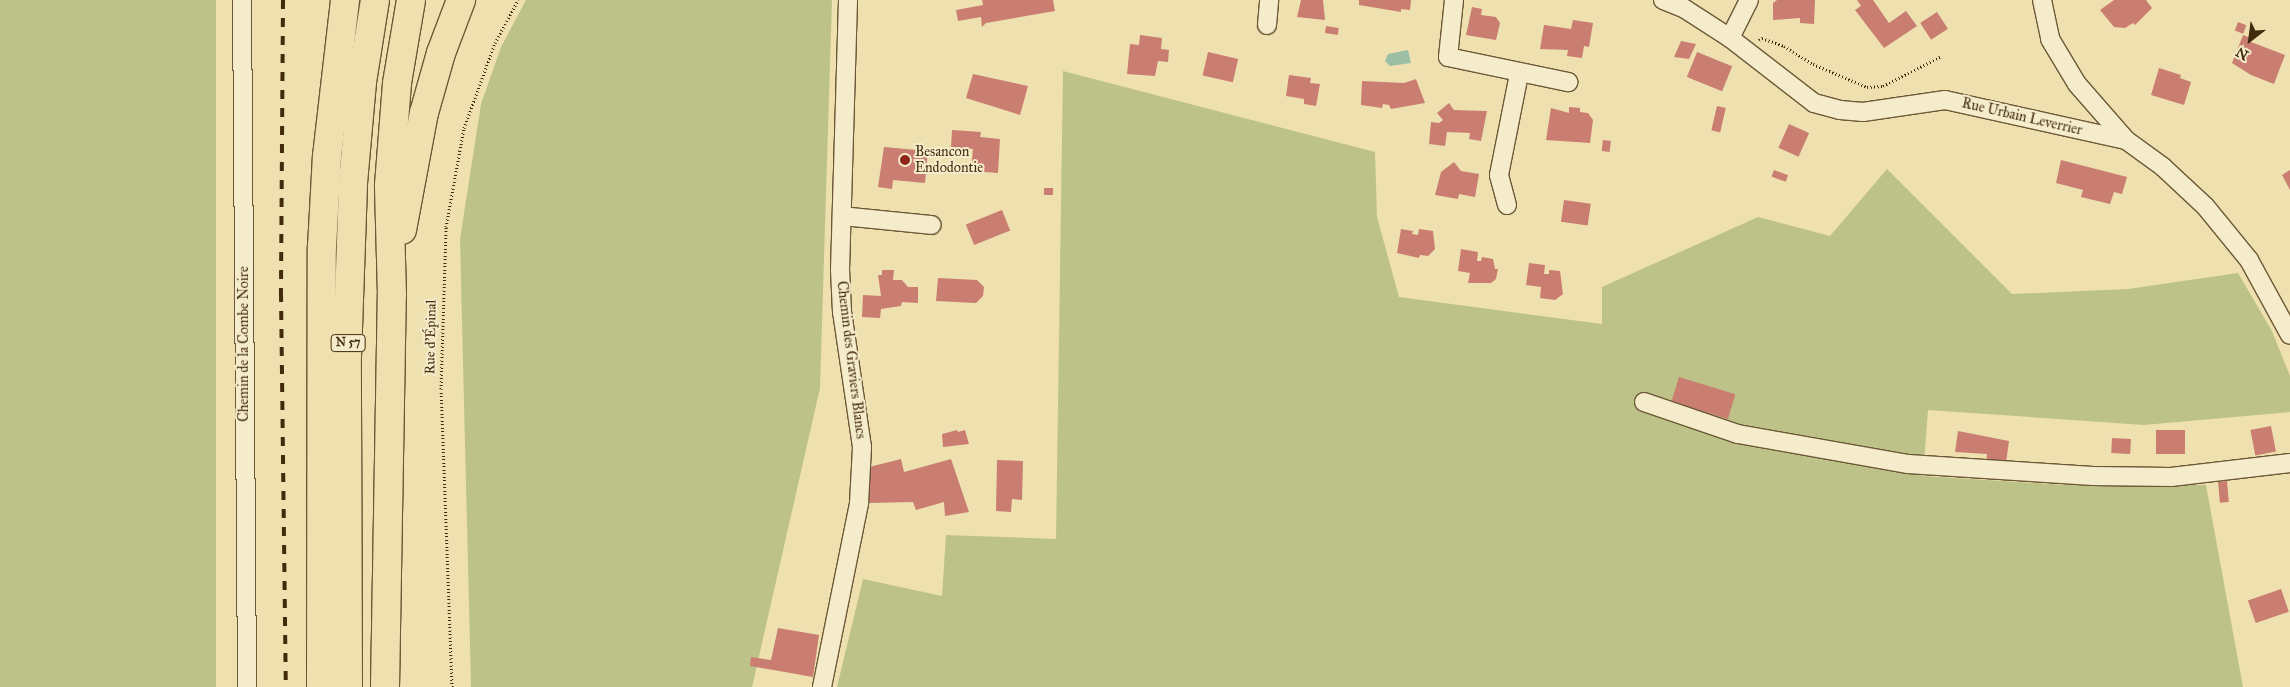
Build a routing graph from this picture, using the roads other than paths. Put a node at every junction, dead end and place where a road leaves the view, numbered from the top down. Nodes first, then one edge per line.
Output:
1 (242, 0) edge
2 (345, 0) edge
3 (375, 0) edge
4 (411, 0) edge
5 (461, 0) edge
6 (848, 0) edge
7 (1269, 0) edge
8 (1454, 0) edge
9 (1663, 0) edge
10 (1749, 0) edge
11 (2042, 0) edge
12 (1266, 25) dead end
13 (1730, 38) junction
14 (1519, 74) junction
15 (1568, 82) dead end
16 (2126, 140) junction
17 (1507, 206) dead end
18 (842, 216) junction
19 (932, 225) dead end
20 (392, 295) junction
21 (2290, 335) edge
22 (1644, 402) dead end
23 (2290, 463) edge
24 (247, 687) edge
25 (321, 687) edge
26 (348, 687) edge
27 (385, 687) edge
28 (822, 687) edge

1 - 24 street, Chemin de la Combe Noire
2 - 25 highway
3 - 26 highway, N 57
4 - 20 highway
5 - 20 highway
6 - 18 street, Chemin des Graviers Blancs
7 - 12 street
8 - 14 street
9 - 13 street, Rue Urbain Leverrier
10 - 13 street
11 - 16 street
13 - 16 street, Rue Urbain Leverrier
14 - 15 street
14 - 17 street
16 - 21 street, Rue Urbain Leverrier
18 - 19 street
18 - 28 street, Chemin des Graviers Blancs
20 - 27 highway
22 - 23 street

